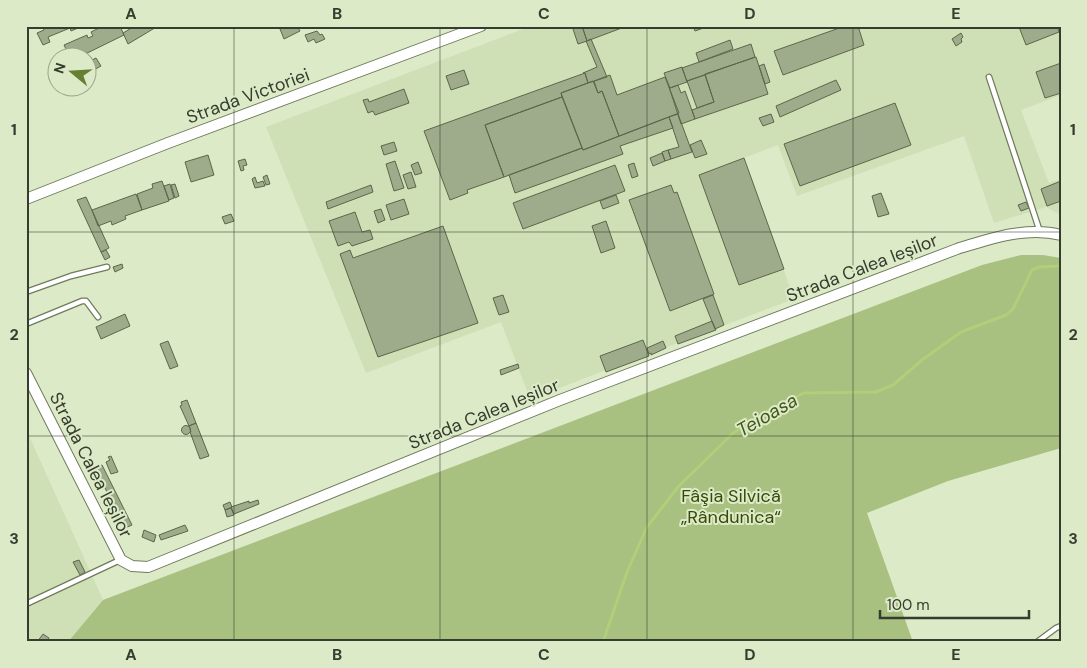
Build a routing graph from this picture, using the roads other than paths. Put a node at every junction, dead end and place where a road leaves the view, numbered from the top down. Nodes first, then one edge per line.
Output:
1 (481, 26) edge
2 (989, 77) dead end
3 (26, 199) edge
4 (1040, 232) junction
5 (1061, 235) edge
6 (107, 267) dead end
7 (26, 292) edge
8 (98, 317) dead end
9 (26, 324) edge
10 (26, 373) edge
11 (121, 560) junction
12 (26, 604) edge
13 (1061, 626) edge
14 (1037, 642) edge

1 - 3 street, Strada Victoriei
2 - 4 lane
4 - 5 street, Strada Calea Ieșilor
4 - 11 street, Strada Calea Ieșilor
6 - 7 lane
8 - 9 lane
10 - 11 street, Strada Calea Ieșilor
11 - 12 lane
13 - 14 lane

